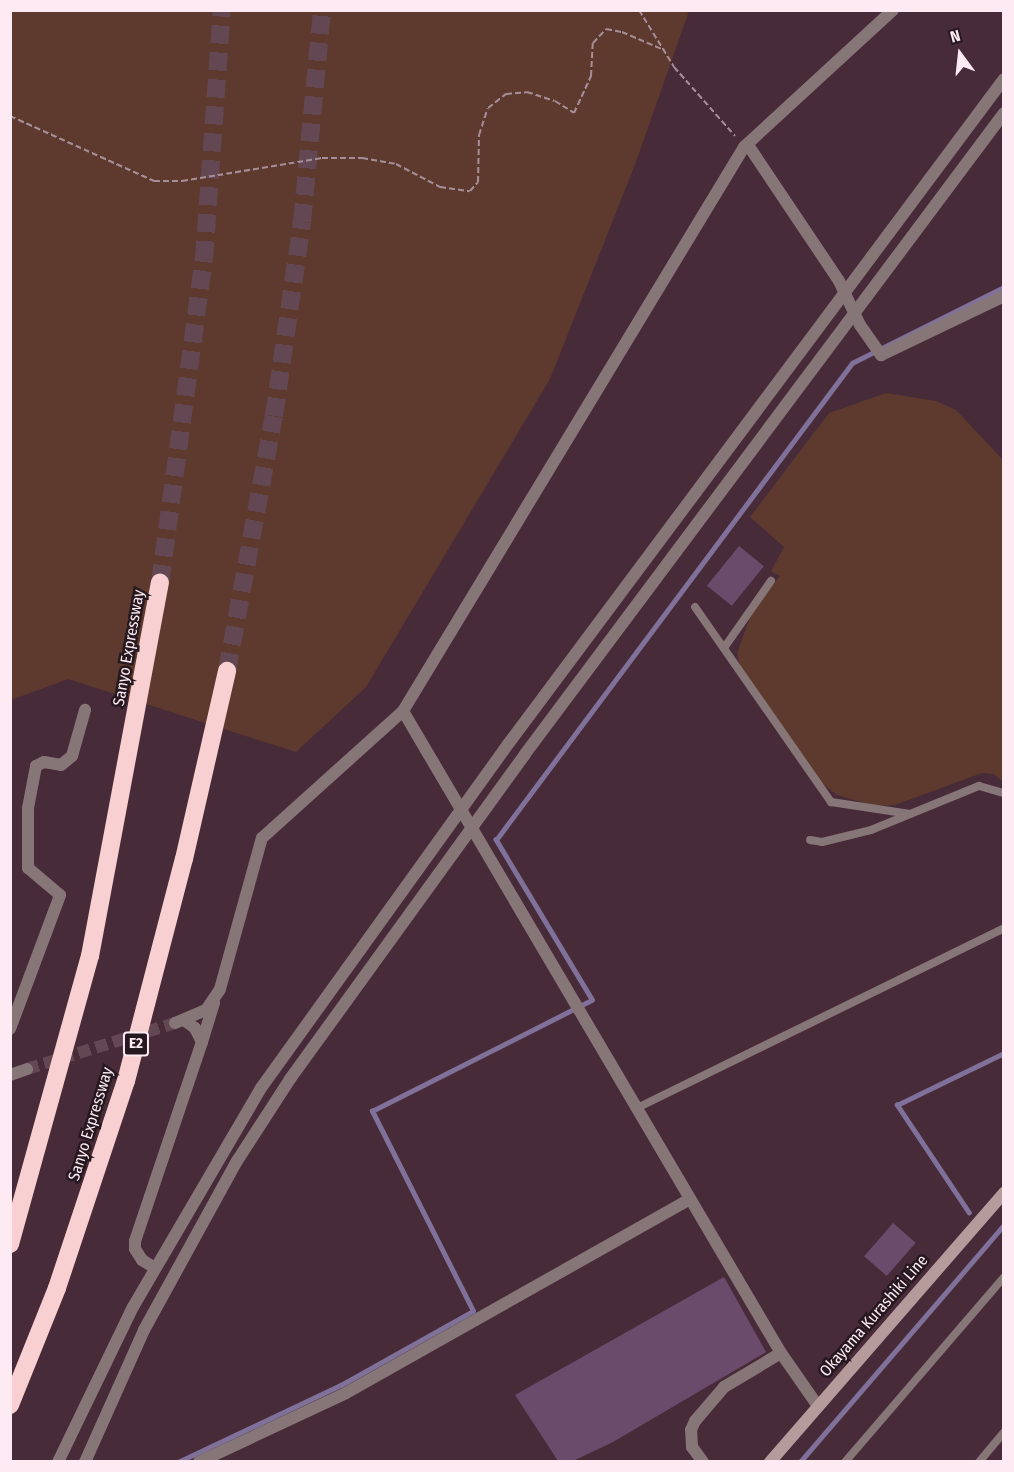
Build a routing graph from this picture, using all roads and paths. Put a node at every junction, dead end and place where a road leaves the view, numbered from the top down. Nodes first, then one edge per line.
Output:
1 (639, 10) edge
2 (893, 10) edge
3 (664, 50) junction
4 (1004, 79) edge
5 (1004, 113) edge
6 (10, 116) edge
7 (746, 146) junction
8 (845, 293) junction
9 (1004, 296) edge
10 (854, 313) junction
11 (771, 580) dead end
12 (160, 583) tunnel mouth
13 (695, 607) dead end
14 (724, 648) junction
15 (227, 671) tunnel mouth
16 (85, 710) dead end
17 (403, 711) junction
18 (1004, 793) edge
19 (462, 811) junction
20 (910, 814) junction
21 (472, 829) junction
22 (810, 840) dead end
23 (1004, 928) edge
24 (215, 999) junction
25 (10, 1029) edge
26 (202, 1042) junction
27 (27, 1069) tunnel mouth
28 (10, 1075) edge
29 (637, 1108) junction
30 (1004, 1193) edge
31 (690, 1199) junction
32 (10, 1244) edge
33 (155, 1268) junction
34 (1004, 1277) edge
35 (781, 1353) junction
36 (10, 1405) edge
37 (818, 1406) junction
38 (1004, 1432) edge
39 (58, 1461) edge
40 (85, 1461) edge
41 (199, 1461) edge
42 (702, 1461) edge
43 (770, 1461) edge
44 (845, 1461) edge
45 (979, 1461) edge

1 - 3 path
2 - 7 street
3 - 6 path
3 - 7 path
4 - 8 street
5 - 10 street
7 - 8 street
7 - 17 street
8 - 10 street
8 - 19 street
9 - 10 street
10 - 21 street
11 - 14 lane
12 - 32 highway, Sanyo Expressway
13 - 14 lane
14 - 20 lane
15 - 36 highway, Sanyo Expressway / E2
16 - 25 street
17 - 19 street
17 - 24 street
18 - 20 lane
19 - 21 street
19 - 33 street
20 - 22 lane
21 - 29 street
21 - 40 street
23 - 29 lane
24 - 26 street
24 - 26 street
26 - 33 street
27 - 28 street
29 - 31 street
30 - 37 main road, Okayama Kurashiki Line
31 - 35 street
31 - 41 street
33 - 39 street
34 - 44 lane
35 - 37 street
35 - 42 street
37 - 43 main road, Okayama Kurashiki Line
38 - 45 lane

